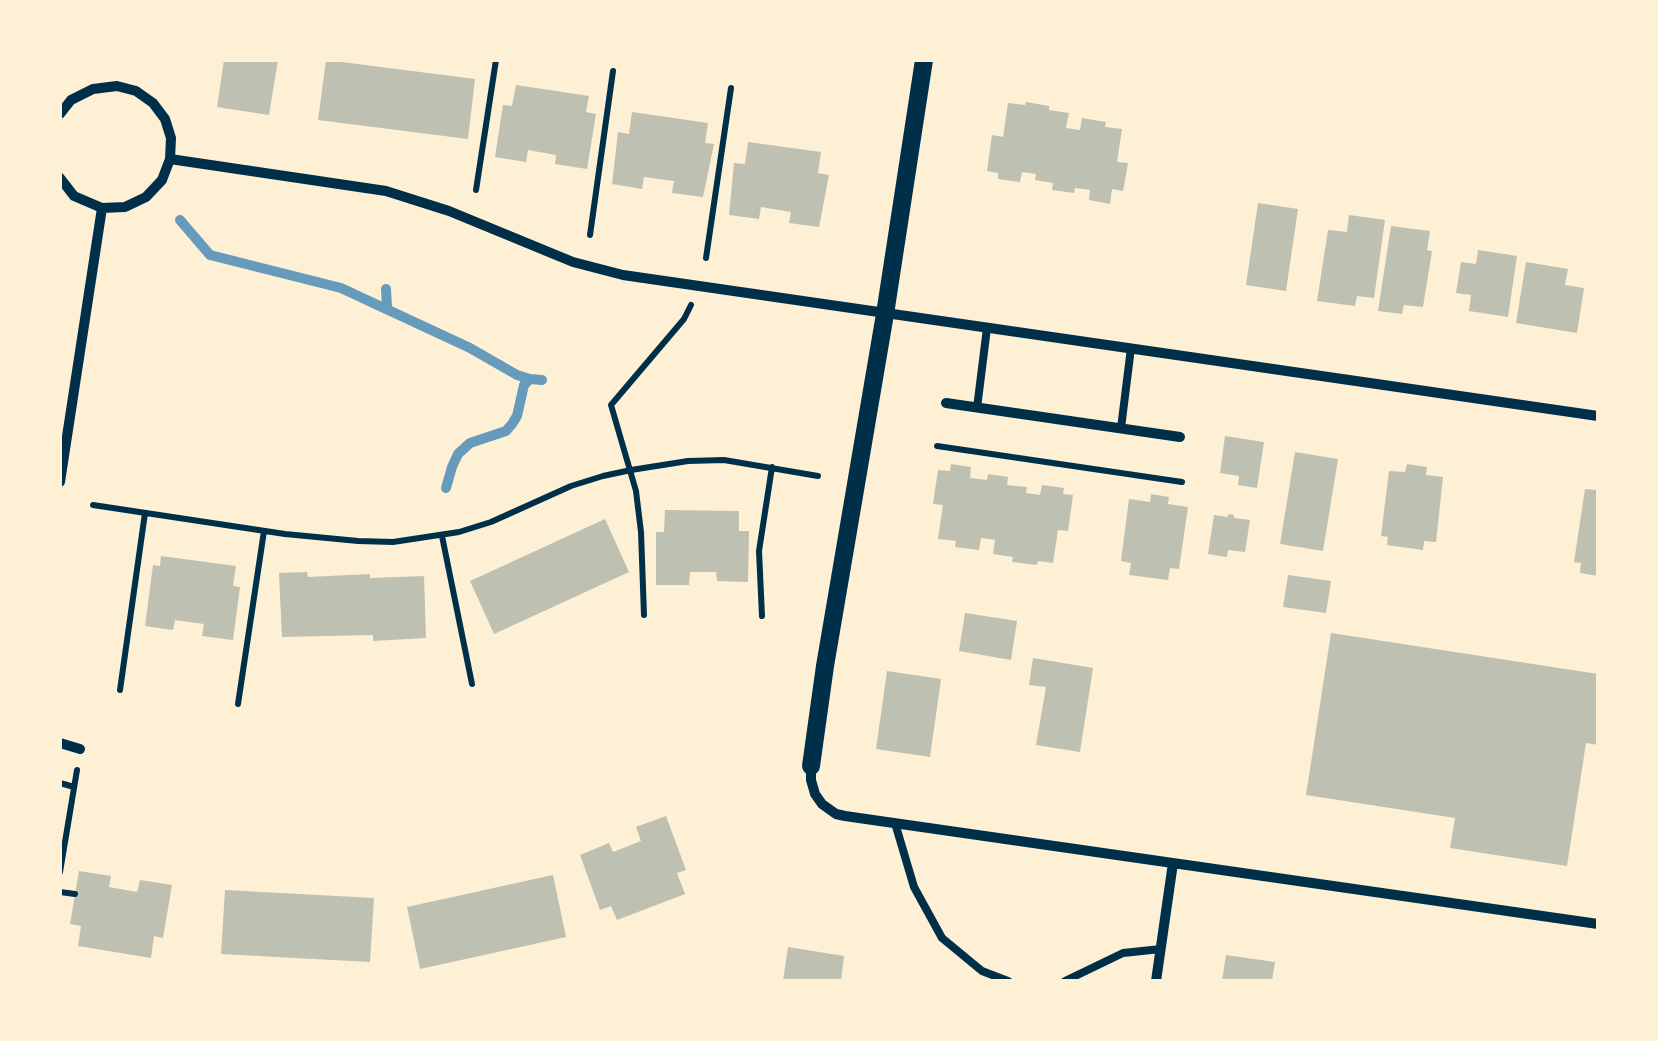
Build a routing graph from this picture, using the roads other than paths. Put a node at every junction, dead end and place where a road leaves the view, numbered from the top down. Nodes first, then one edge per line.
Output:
1 (924, 60) edge
2 (60, 114) edge
3 (170, 159) junction
4 (60, 178) edge
5 (102, 208) junction
6 (885, 314) junction
7 (987, 328) junction
8 (1131, 348) junction
9 (946, 403) dead end
10 (976, 408) junction
11 (1598, 416) edge
12 (1122, 428) junction
13 (1180, 437) dead end
14 (60, 482) edge
15 (60, 743) edge
16 (80, 749) road end
17 (810, 766) joint
18 (895, 823) junction
19 (1173, 863) junction
20 (1598, 924) edge
21 (1160, 949) junction
22 (1008, 981) edge
23 (1065, 981) edge
24 (1156, 981) edge

1 - 6 street
2 - 3 street
3 - 5 street
3 - 6 street
4 - 5 street
5 - 14 street
6 - 7 street
6 - 17 street
7 - 8 street
7 - 10 lane
8 - 11 street
8 - 12 lane
9 - 10 street
10 - 12 street
12 - 13 street
15 - 16 street
17 - 18 street
18 - 19 street
18 - 22 lane
19 - 20 street
19 - 21 street
21 - 23 lane
21 - 24 street

